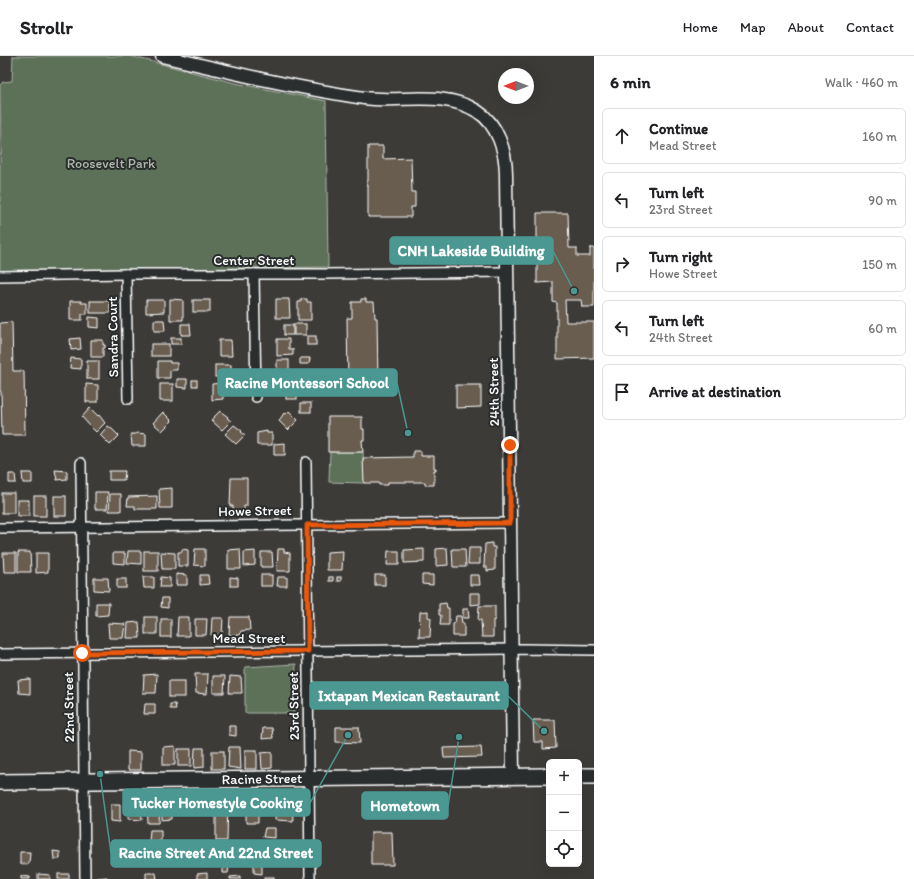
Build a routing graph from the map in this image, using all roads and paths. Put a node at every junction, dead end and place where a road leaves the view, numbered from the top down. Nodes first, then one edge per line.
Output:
1 (162, 56) edge
2 (508, 272) junction
3 (126, 274) junction
4 (254, 274) junction
5 (0, 276) edge
6 (256, 397) dead end
7 (128, 399) dead end
8 (306, 462) dead end
9 (81, 463) dead end
10 (510, 523) junction
11 (307, 525) junction
12 (81, 527) junction
13 (0, 528) edge
14 (512, 650) junction
15 (594, 650) edge
16 (308, 651) junction
17 (82, 653) junction
18 (0, 654) edge
19 (513, 776) junction
20 (546, 776) edge
21 (582, 776) edge
22 (594, 776) edge
23 (309, 778) junction
24 (84, 780) junction
25 (0, 782) edge
26 (85, 879) edge
27 (310, 879) edge

1 - 2 street, 24th Street
2 - 4 street, Center Street
2 - 10 street, 24th Street
3 - 4 street, Center Street
3 - 5 street, Center Street
3 - 7 street, Sandra Court
4 - 6 street
8 - 11 street, 23rd Street
9 - 12 street, 22nd Street
10 - 11 street, Howe Street
10 - 14 street, 24th Street
11 - 12 street, Howe Street
11 - 16 street, 23rd Street
12 - 13 street, Howe Street
12 - 17 street, 22nd Street
15 -> 14 street, Mead Street
14 - 16 street, Mead Street
14 - 19 street, 24th Street
16 - 17 street, Mead Street
16 - 23 street, 23rd Street
17 - 18 street, Mead Street
17 - 24 street, 22nd Street
19 - 20 main road, Racine Street
19 - 23 main road, Racine Street
21 - 22 main road
23 - 24 main road, Racine Street
23 - 27 street, 23rd Street
24 - 25 main road, Racine Street
24 - 26 street, 22nd Street

